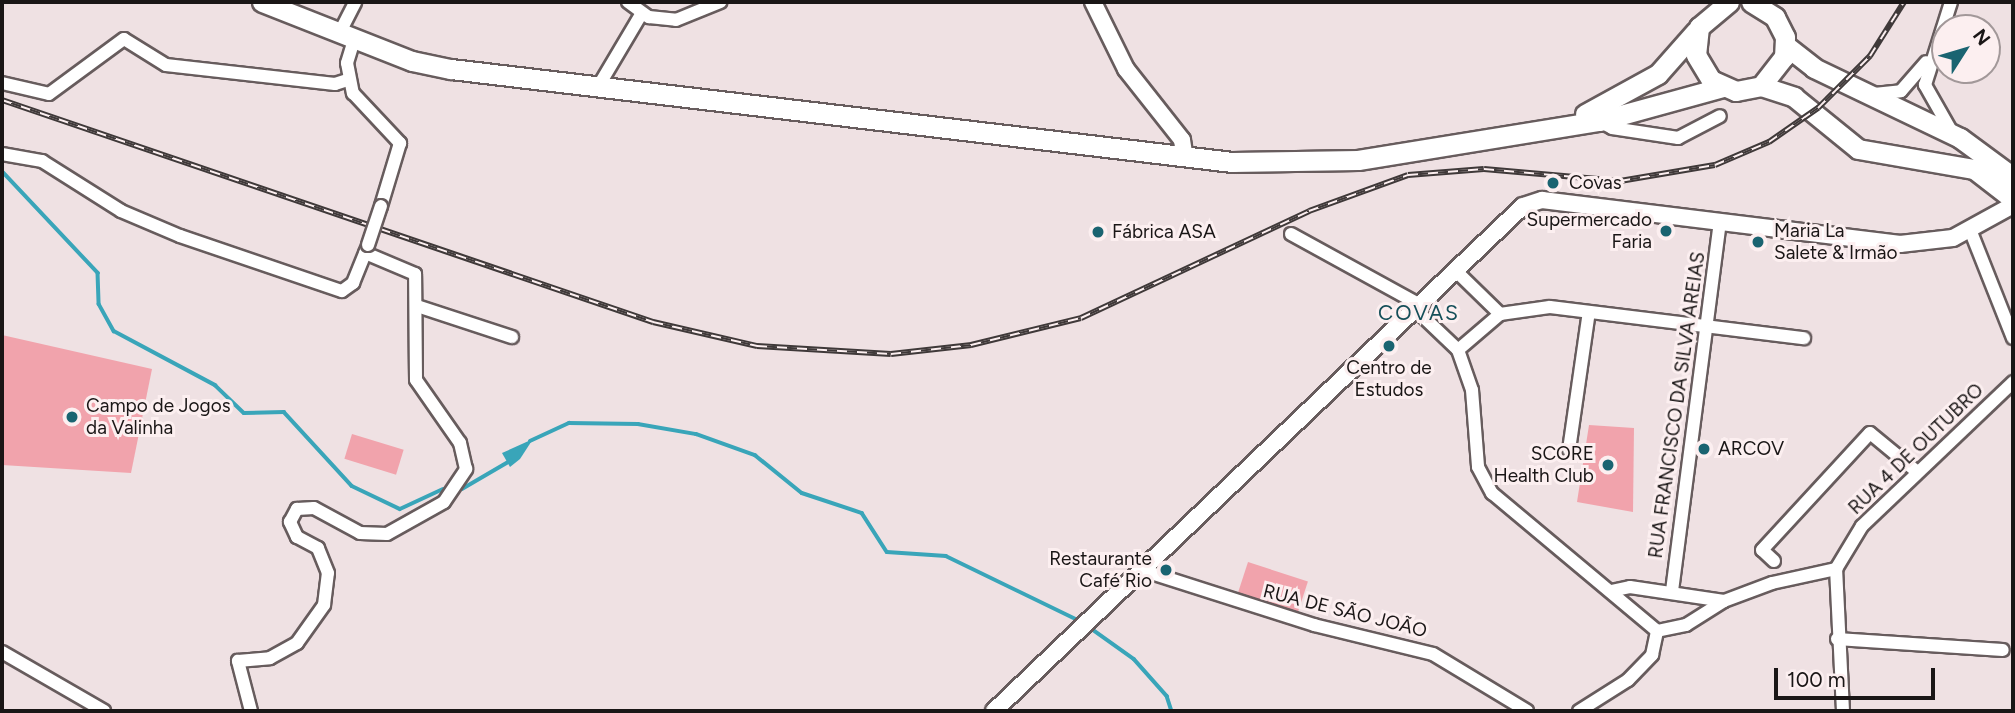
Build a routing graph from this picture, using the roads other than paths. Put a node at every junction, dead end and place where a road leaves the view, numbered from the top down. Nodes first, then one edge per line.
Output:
1 (262, 2) edge
2 (355, 2) edge
3 (628, 2) edge
4 (720, 2) edge
5 (1093, 2) edge
6 (1728, 2) edge
7 (1751, 2) edge
8 (1781, 2) edge
9 (1951, 2) edge
10 (642, 13) junction
11 (1699, 27) junction
12 (346, 37) junction
13 (1784, 37) junction
14 (1928, 59) junction
15 (347, 80) junction
16 (2, 83) edge
17 (1761, 86) junction
18 (598, 87) junction
19 (1723, 87) junction
20 (1867, 93) junction
21 (1720, 116) dead end
22 (1599, 121) junction
23 (1532, 132) junction
24 (1960, 138) junction
25 (2, 154) edge
26 (1185, 158) junction
27 (2013, 177) edge
28 (2013, 199) edge
29 (2013, 205) edge
30 (1720, 223) junction
31 (1971, 232) junction
32 (1291, 234) dead end
33 (366, 249) junction
34 (1456, 271) junction
35 (417, 306) junction
36 (1418, 307) junction
37 (1589, 312) junction
38 (1500, 314) junction
39 (1707, 327) junction
40 (512, 337) dead end
41 (1804, 338) dead end
42 (2013, 338) edge
43 (1458, 350) junction
44 (2013, 382) edge
45 (1569, 450) dead end
46 (1916, 471) junction
47 (1774, 561) dead end
48 (1836, 569) junction
49 (1142, 570) junction
50 (1611, 591) junction
51 (1672, 592) junction
52 (1724, 601) junction
53 (1657, 631) junction
54 (1837, 639) junction
55 (2003, 650) dead end
56 (2, 652) edge
57 (104, 711) edge
58 (251, 711) edge
59 (994, 711) edge
60 (1527, 711) edge
61 (1579, 711) edge
62 (1843, 711) edge

1 - 12 main road
2 - 12 street
3 - 10 street
4 - 10 street
5 - 26 main road
6 - 11 main road
7 - 13 main road
8 - 13 main road
9 - 14 street
10 - 18 street
11 - 19 main road
11 - 23 main road
12 - 15 street
12 - 18 main road
13 - 17 main road
13 - 20 main road
14 - 20 street
14 - 24 street
15 - 16 street
15 - 33 street, bridge
17 - 19 main road
17 - 28 main road
18 - 26 main road
19 - 22 main road
20 - 24 main road
21 - 22 street
22 - 23 main road
23 - 26 main road
24 - 27 main road
25 - 33 street
29 - 31 main road
30 - 31 main road
30 - 34 main road
30 - 39 street, RUA FRANCISCO DA SILVA AREIAS
31 - 42 street
32 - 36 street
33 - 35 street
34 - 36 main road
34 - 38 street
35 - 40 street
35 - 58 street
36 - 43 street
36 - 49 main road
37 - 38 street
37 - 39 street
37 - 45 street
38 - 43 street
39 - 41 street
39 - 51 street, RUA FRANCISCO DA SILVA AREIAS
43 - 50 street
44 - 46 street, RUA 4 DE OUTUBRO
46 - 47 street
46 - 48 street, RUA 4 DE OUTUBRO
48 - 52 street
48 - 54 street
49 - 59 main road
49 - 60 street, RUA DE SÃO JOÃO
50 - 51 street
50 - 53 street
51 - 52 street
52 - 53 street
53 - 61 street
54 - 55 street
54 - 62 street
56 - 57 street

